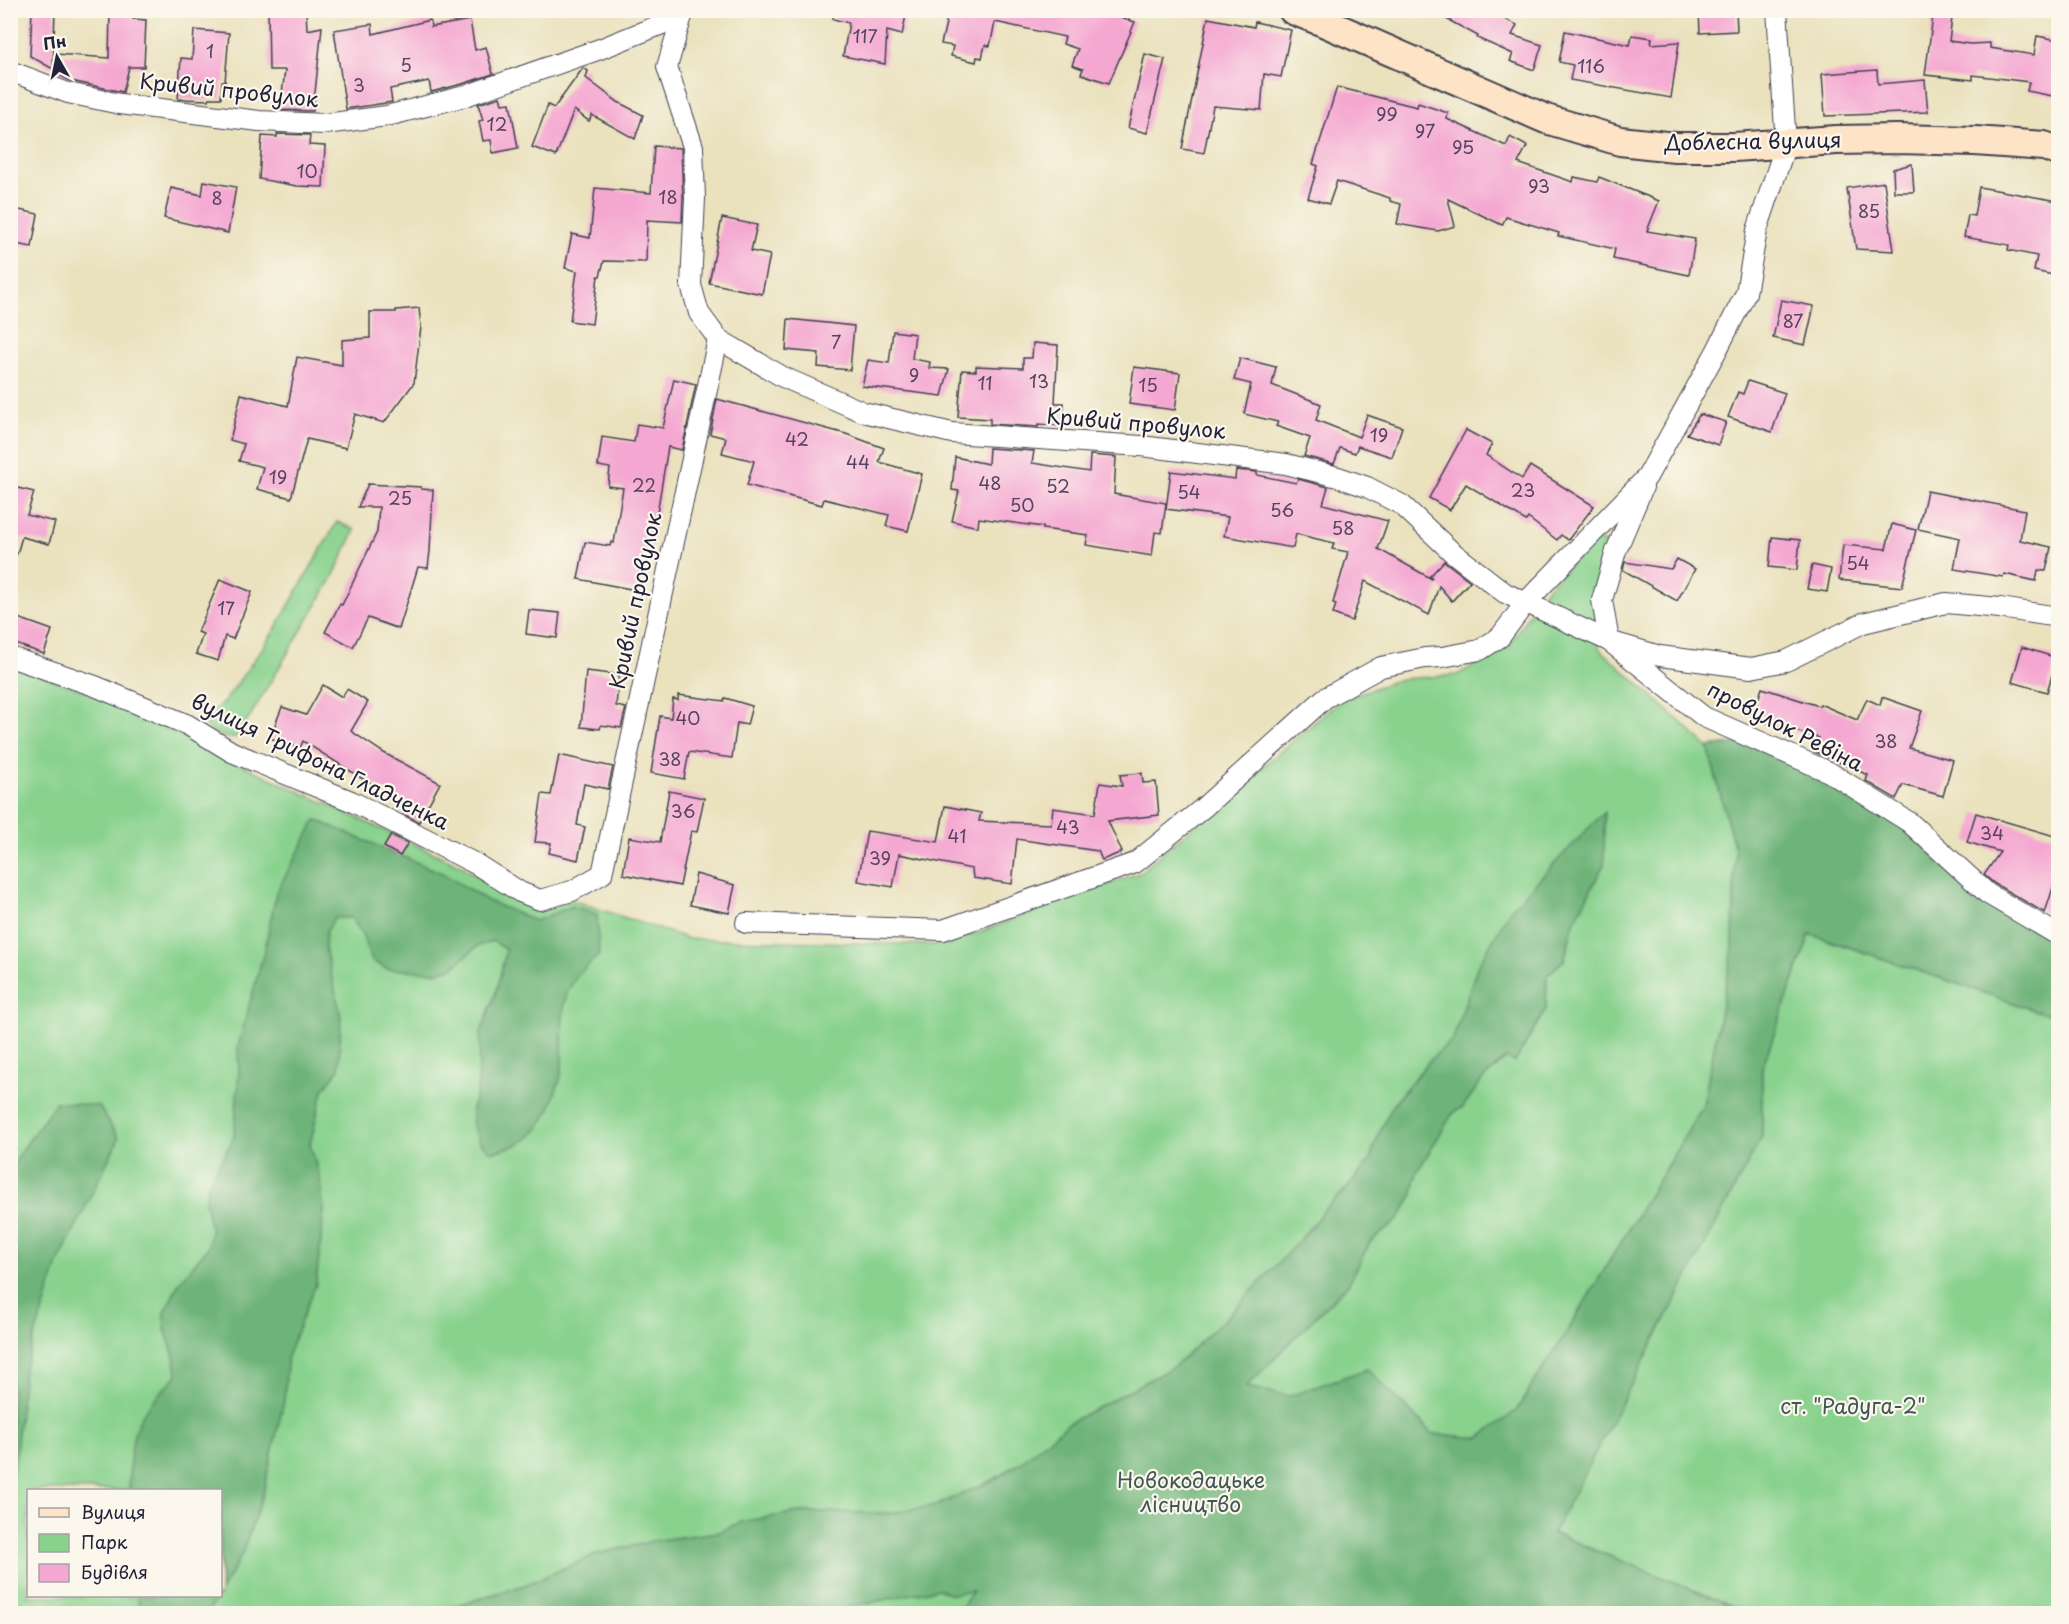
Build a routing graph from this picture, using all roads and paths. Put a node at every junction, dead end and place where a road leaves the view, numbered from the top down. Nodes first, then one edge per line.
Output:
1 (1293, 10) edge
2 (1777, 10) edge
3 (684, 13) edge
4 (10, 71) edge
5 (1786, 144) junction
6 (2058, 151) edge
7 (718, 339) junction
8 (1647, 477) junction
9 (1526, 602) junction
10 (2058, 617) edge
11 (1609, 641) junction
12 (10, 657) edge
13 (602, 874) joint
14 (746, 923) dead end
15 (2058, 935) edge

1 - 5 street, Доблесна вулиця
2 - 5 street
3 - 4 street, Кривий провулок
3 - 7 street, Кривий провулок
5 - 6 street, Доблесна вулиця
5 - 8 street
7 - 9 street, Кривий провулок
7 - 13 street, Кривий провулок
8 - 9 street
8 - 11 street
9 - 11 street, провулок Ревіна
9 - 14 street
10 - 11 street, провулок Ревіна
11 - 15 street, провулок Ревіна
12 - 13 street, вулиця Трифона Гладченка

